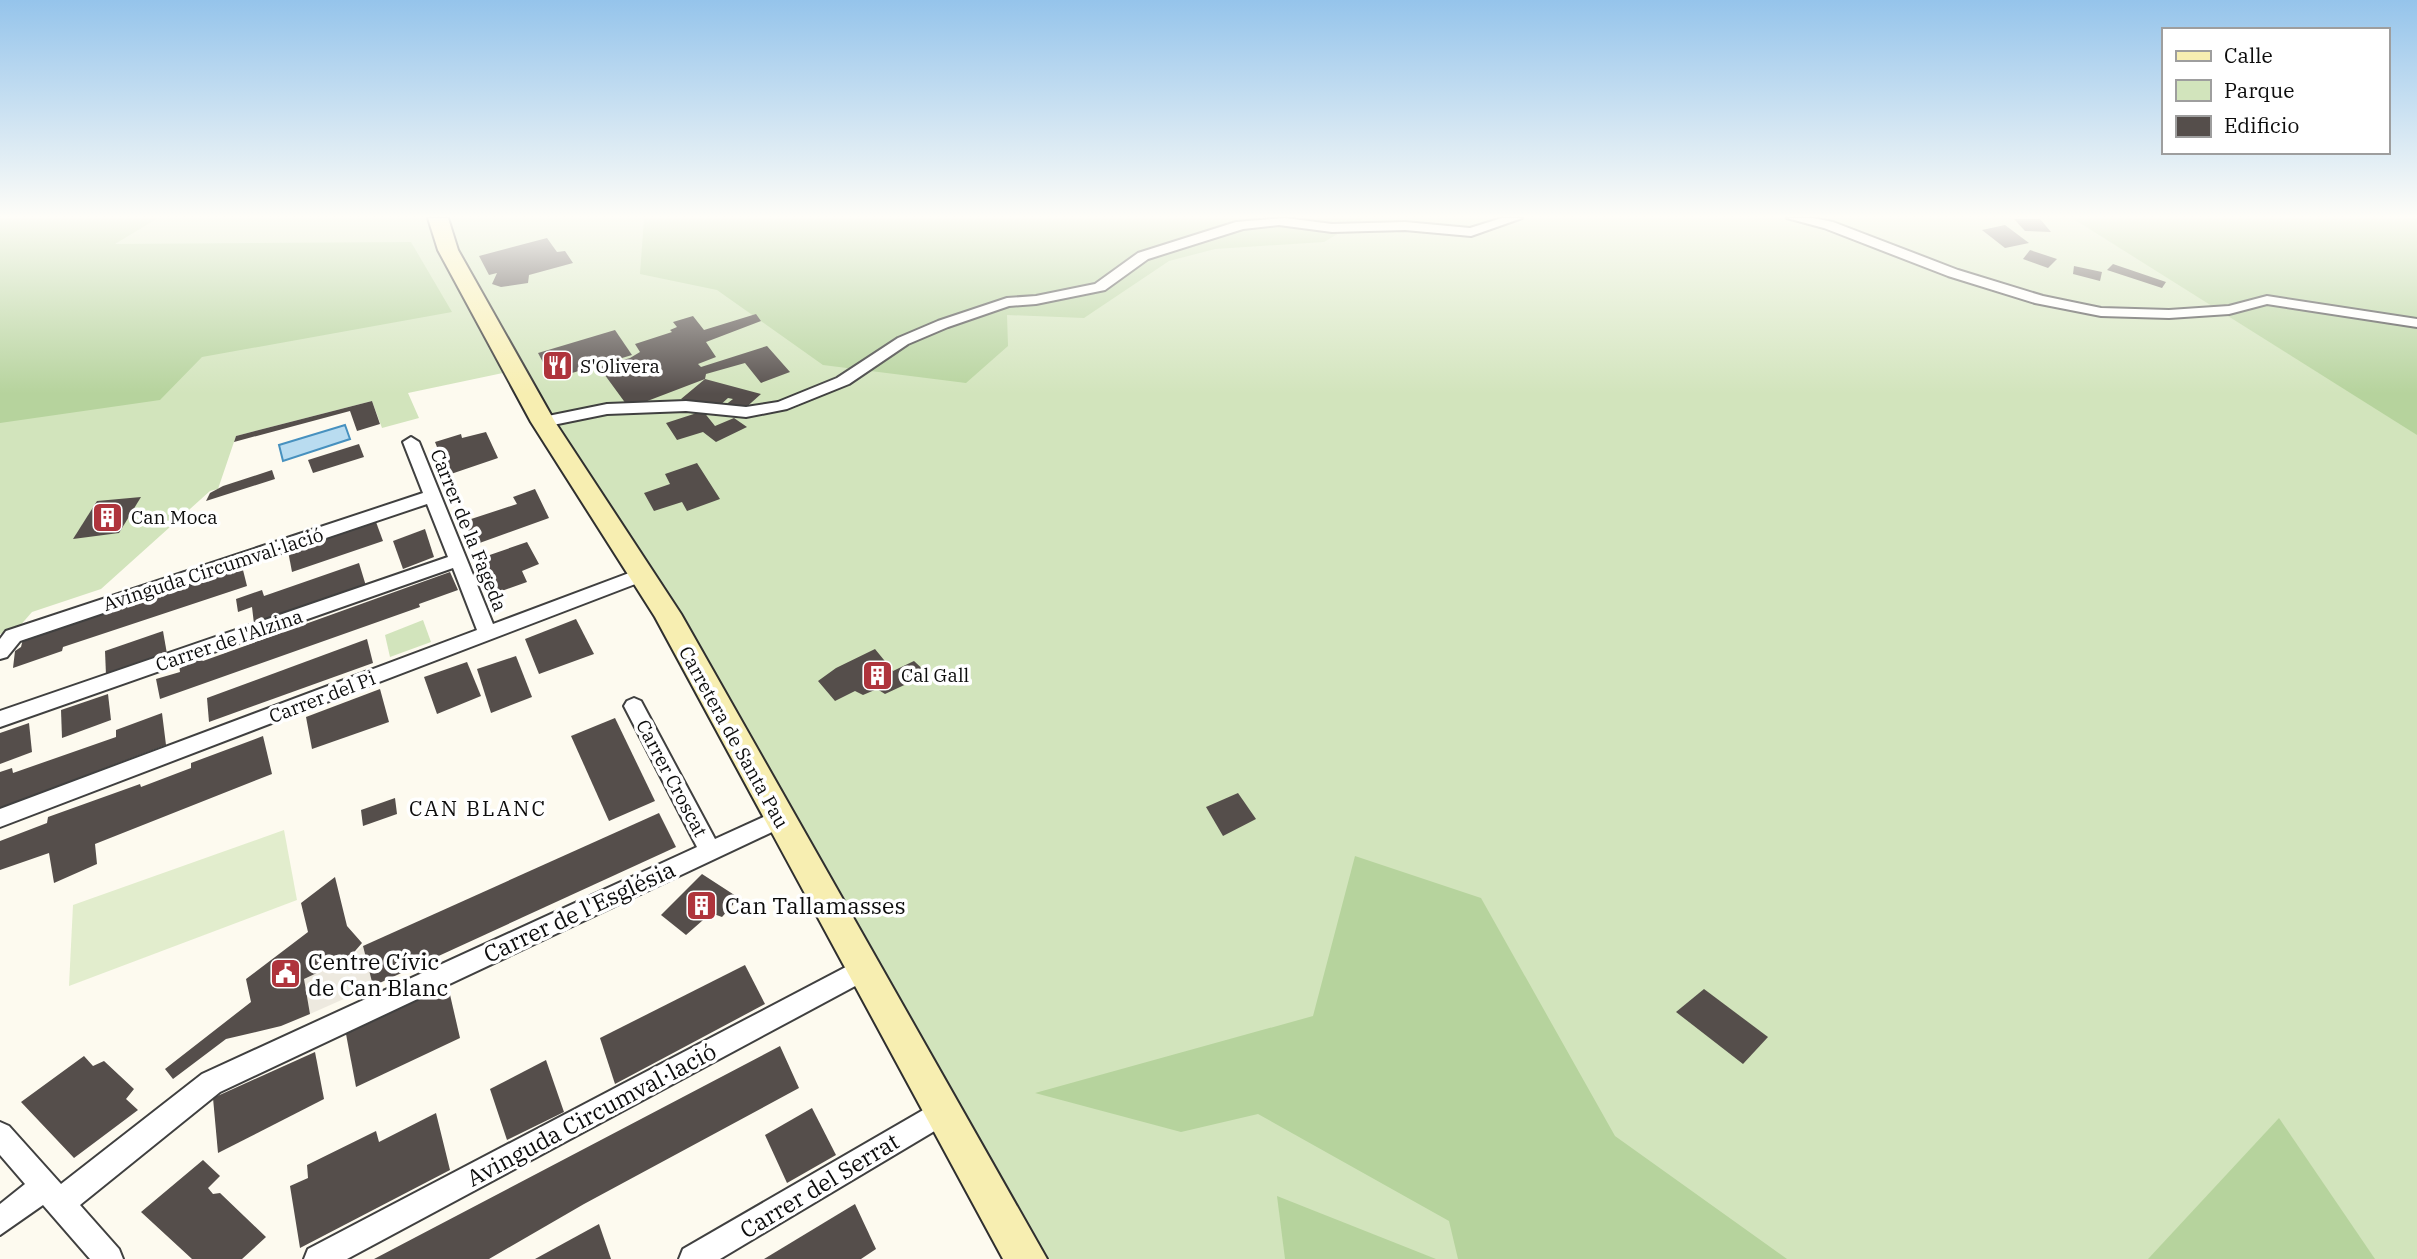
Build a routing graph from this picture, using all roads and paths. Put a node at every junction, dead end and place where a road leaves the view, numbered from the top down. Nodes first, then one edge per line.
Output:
1 (463, 277) edge
2 (1114, 277) edge
3 (1965, 277) edge
4 (2417, 323) edge
5 (544, 422) junction
6 (411, 442) dead end
7 (432, 496) junction
8 (458, 560) junction
9 (644, 574) junction
10 (488, 634) junction
11 (0, 652) edge
12 (634, 706) dead end
13 (0, 719) edge
14 (0, 818) edge
15 (779, 819) junction
16 (710, 851) junction
17 (863, 969) junction
18 (944, 1111) junction
19 (0, 1135) edge
20 (53, 1193) junction
21 (0, 1222) edge
22 (110, 1259) edge
23 (318, 1259) edge
24 (693, 1259) edge
25 (1026, 1259) edge

1 - 5 main road, Carretera de Santa Pau
2 - 5 street
3 - 4 street
5 - 9 main road, Carretera de Santa Pau
6 - 7 street, Carrer de la Fageda
7 - 8 street, Carrer de la Fageda
7 - 11 street, Avinguda Circumval·lació
8 - 10 street, Carrer de la Fageda
8 - 13 street, Carrer de l'Alzina
9 - 10 street, Carrer del Pi
9 - 15 main road, Carretera de Santa Pau
10 - 14 street, Carrer del Pi
12 - 16 street, Carrer Croscat
15 - 16 street, Carrer de l'Església
15 - 17 main road, Carretera de Santa Pau
16 - 20 street, Carrer de l'Església
17 - 18 main road, Carretera de Santa Pau
17 - 23 street, Avinguda Circumval·lació
18 - 24 street, Carrer del Serrat
18 - 25 main road, Carretera de Santa Pau
19 - 20 street
20 - 21 street, Carrer de l'Església
20 - 22 street

